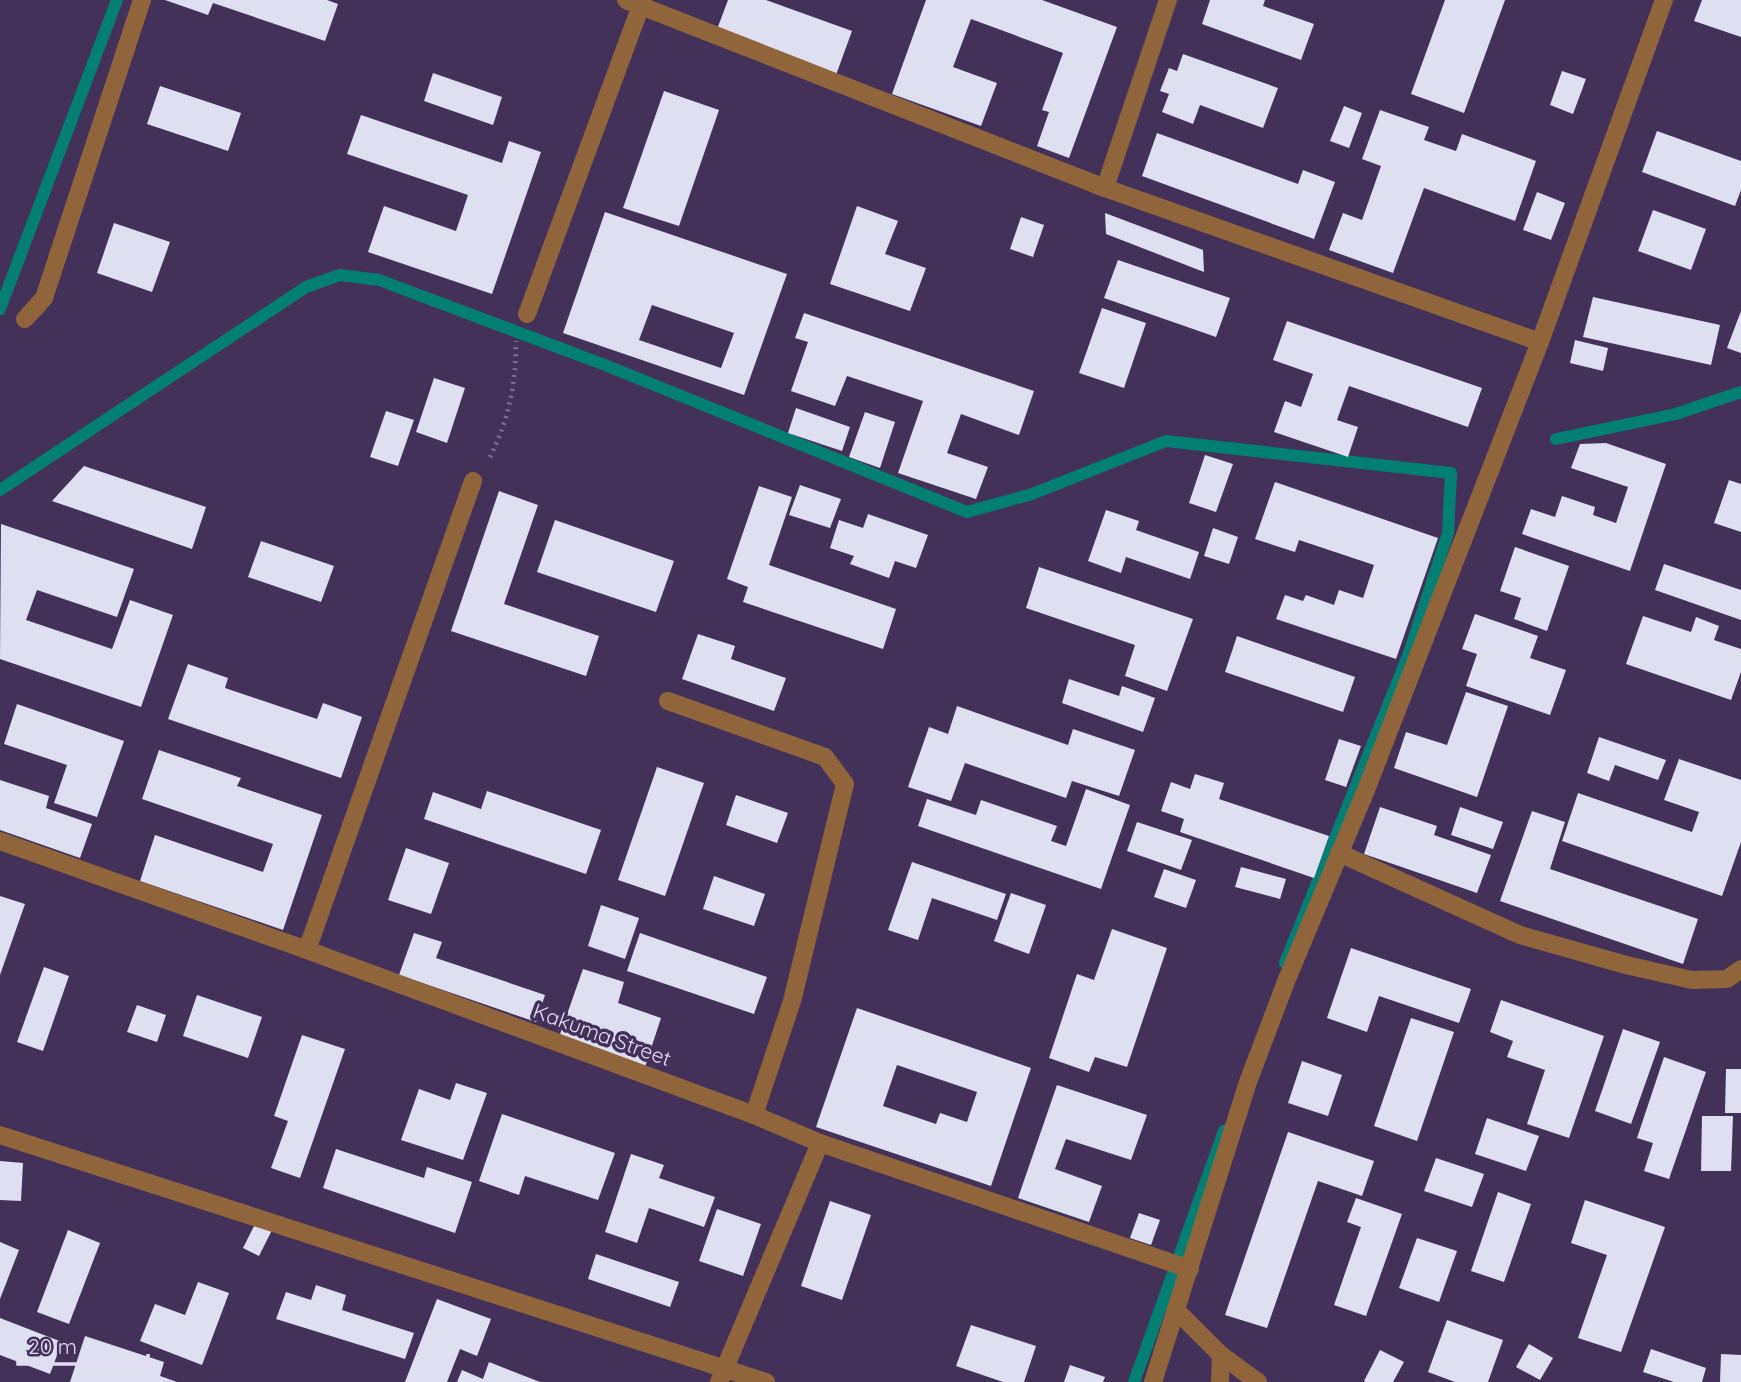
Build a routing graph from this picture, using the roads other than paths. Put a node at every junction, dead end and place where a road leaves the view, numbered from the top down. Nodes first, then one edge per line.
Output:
1 (142, 0) edge
2 (1168, 0) edge
3 (1664, 0) edge
4 (636, 2) edge
5 (1105, 188) junction
6 (527, 314) dead end
7 (25, 318) dead end
8 (1540, 342) junction
9 (473, 481) road end
10 (668, 701) dead end
11 (0, 842) edge
12 (1339, 853) junction
13 (307, 950) junction
14 (1736, 976) edge
15 (754, 1115) junction
16 (0, 1135) edge
17 (820, 1143) junction
18 (1190, 1269) junction
19 (1176, 1310) junction
20 (1221, 1355) junction
21 (722, 1375) edge
22 (766, 1382) edge
23 (1153, 1382) edge
24 (1220, 1382) edge
25 (1258, 1382) edge

1 - 7 street
2 - 5 street
3 - 8 street
4 - 5 street
4 - 6 street
5 - 8 street
8 - 12 street
9 - 13 street
10 - 15 street
11 - 13 street, Kakuma Street
12 - 14 street
12 - 18 street
13 - 15 street, Kakuma Street
15 - 17 street, Kakuma Street
16 - 21 street
17 - 18 street, Kakuma Street
17 - 21 street
18 - 19 street
19 - 20 street
19 - 23 street
20 - 24 street
20 - 25 street
21 - 22 street

